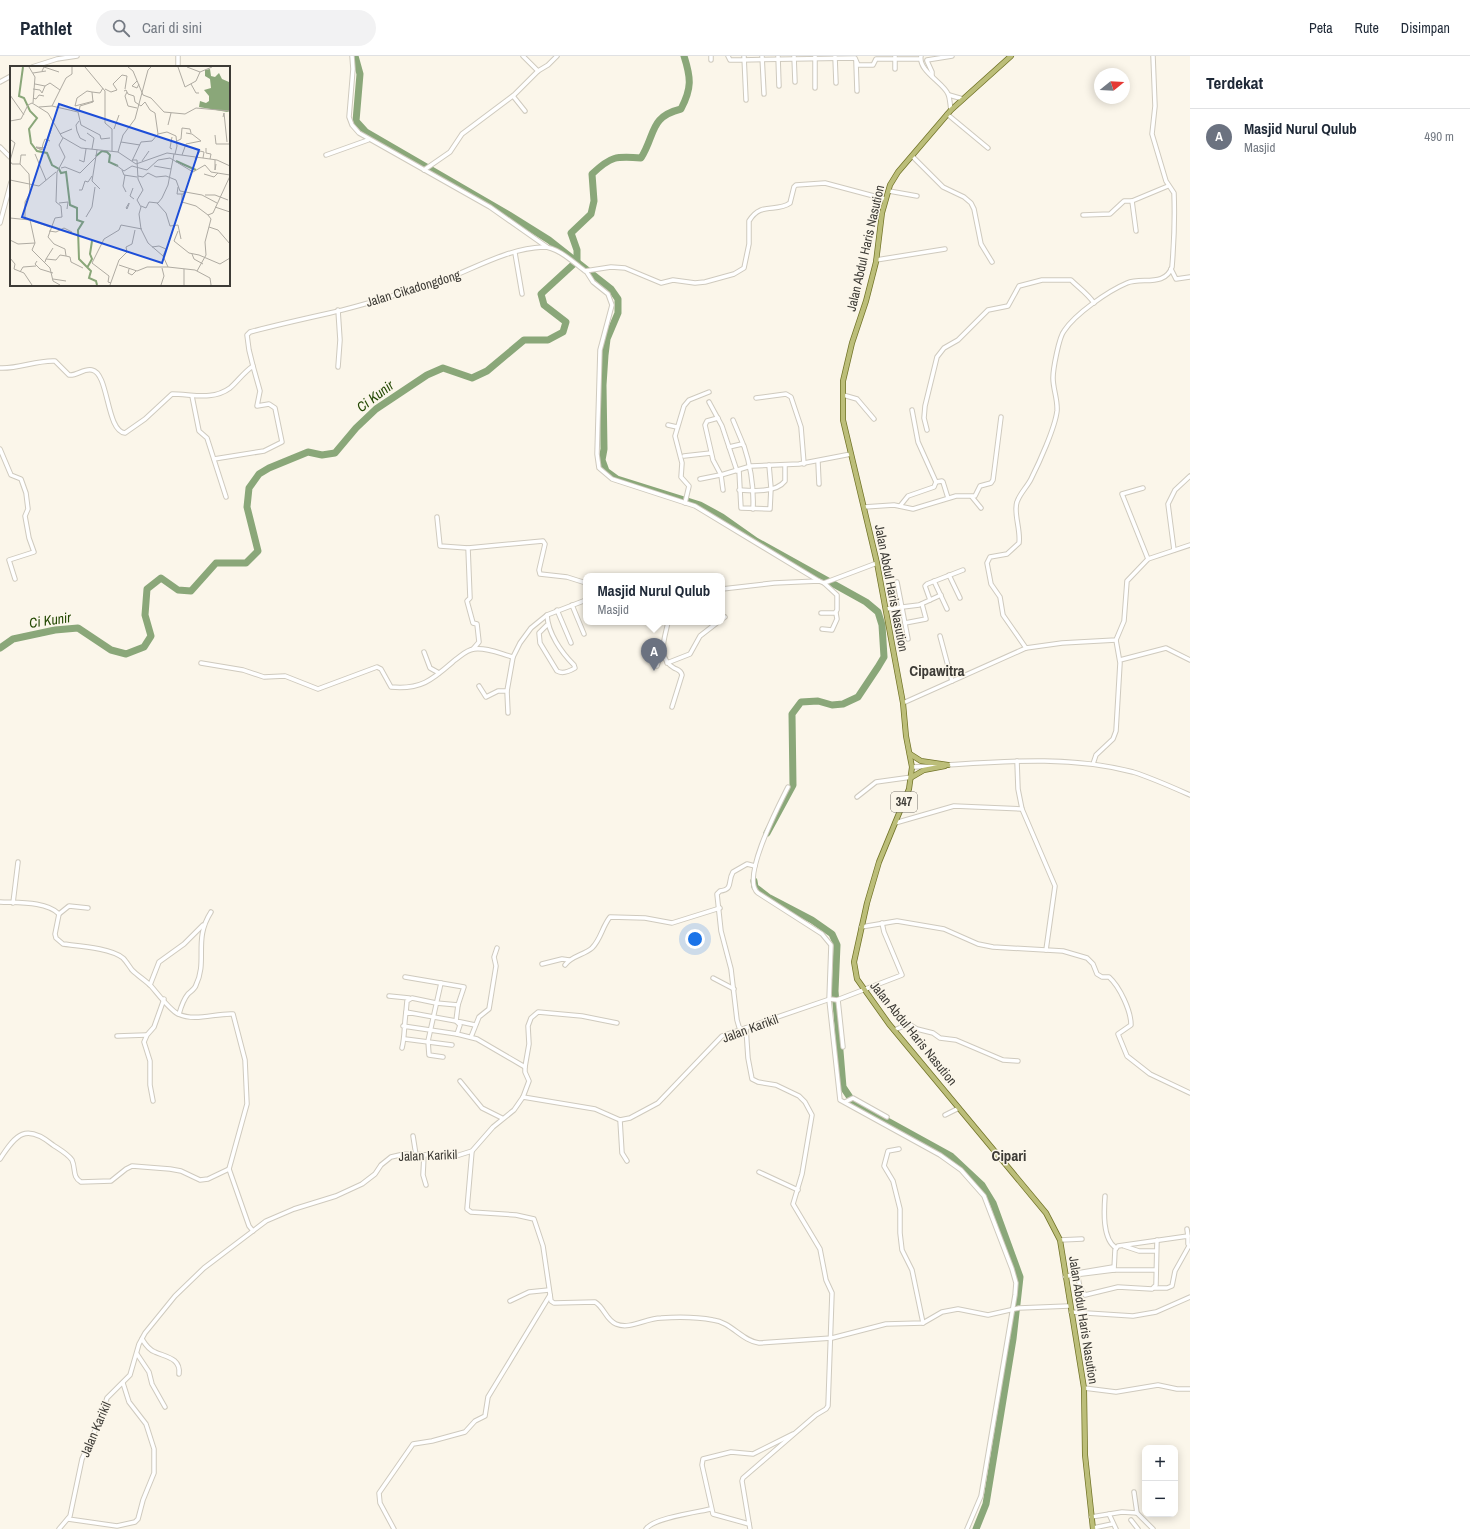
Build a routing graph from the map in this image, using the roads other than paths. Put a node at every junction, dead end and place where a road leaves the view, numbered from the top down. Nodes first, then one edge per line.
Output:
1 (47, 56) edge
2 (77, 56) edge
3 (352, 56) edge
4 (523, 56) edge
5 (557, 56) edge
6 (728, 56) edge
7 (952, 56) edge
8 (1011, 56) edge
9 (1153, 56) edge
10 (794, 57) edge
11 (815, 57) edge
12 (835, 57) edge
13 (876, 57) edge
14 (895, 57) edge
15 (762, 58) edge
16 (778, 58) edge
17 (921, 58) edge
18 (743, 59) edge
19 (855, 59) edge
20 (927, 59) edge
21 (48, 62) junction
22 (35, 66) edge
23 (895, 69) dead end
24 (538, 71) junction
25 (932, 76) junction
26 (10, 77) edge
27 (0, 82) edge
28 (796, 82) dead end
29 (836, 83) dead end
30 (779, 86) dead end
31 (815, 88) dead end
32 (856, 91) dead end
33 (764, 94) dead end
34 (949, 95) junction
35 (513, 96) junction
36 (962, 99) junction
37 (746, 100) dead end
38 (951, 110) junction
39 (525, 111) dead end
40 (948, 114) junction
41 (368, 140) junction
42 (0, 147) edge
43 (988, 148) dead end
44 (326, 155) dead end
45 (912, 156) junction
46 (10, 157) edge
47 (424, 170) junction
48 (10, 186) edge
49 (1168, 186) junction
50 (889, 191) junction
51 (917, 196) dead end
52 (885, 199) junction
53 (1132, 201) junction
54 (1083, 215) dead end
55 (0, 223) edge
56 (1136, 232) dead end
57 (548, 248) junction
58 (945, 249) dead end
59 (515, 253) junction
60 (876, 260) junction
61 (992, 262) dead end
62 (1171, 269) junction
63 (586, 271) junction
64 (1190, 277) edge
65 (522, 294) dead end
66 (1094, 303) junction
67 (338, 310) junction
68 (253, 366) junction
69 (338, 367) dead end
70 (0, 368) edge
71 (709, 392) dead end
72 (843, 395) junction
73 (192, 396) junction
74 (756, 398) dead end
75 (709, 402) dead end
76 (912, 410) dead end
77 (1001, 417) dead end
78 (718, 418) junction
79 (874, 419) dead end
80 (733, 420) dead end
81 (668, 425) dead end
82 (677, 427) junction
83 (927, 430) dead end
84 (743, 444) junction
85 (729, 447) junction
86 (0, 449) edge
87 (711, 453) junction
88 (852, 454) junction
89 (684, 456) dead end
90 (214, 459) junction
91 (818, 462) junction
92 (804, 464) junction
93 (769, 465) junction
94 (785, 465) junction
95 (751, 466) junction
96 (738, 470) junction
97 (720, 475) junction
98 (1190, 476) edge
99 (700, 479) dead end
100 (936, 482) junction
101 (819, 484) dead end
102 (771, 488) junction
103 (1143, 488) dead end
104 (723, 490) dead end
105 (739, 490) junction
106 (754, 491) junction
107 (226, 497) dead end
108 (972, 497) junction
109 (948, 498) junction
110 (686, 501) junction
111 (900, 506) junction
112 (864, 507) junction
113 (981, 508) dead end
114 (753, 509) junction
115 (437, 518) dead end
116 (1190, 545) edge
117 (468, 548) junction
118 (1174, 550) junction
119 (1148, 559) junction
120 (877, 563) junction
121 (963, 570) dead end
122 (949, 575) junction
123 (15, 579) dead end
124 (819, 581) junction
125 (826, 581) junction
126 (934, 581) junction
127 (583, 582) edge
128 (897, 582) dead end
129 (725, 589) edge
130 (941, 595) junction
131 (960, 598) dead end
132 (930, 600) junction
133 (583, 601) edge
134 (922, 604) junction
135 (572, 605) junction
136 (902, 608) junction
137 (886, 609) junction
138 (947, 609) dead end
139 (557, 610) junction
140 (836, 612) junction
141 (821, 613) dead end
142 (547, 614) junction
143 (905, 623) junction
144 (548, 624) junction
145 (667, 625) edge
146 (714, 625) edge
147 (822, 629) dead end
148 (584, 634) dead end
149 (940, 636) dead end
150 (908, 639) dead end
151 (1116, 640) junction
152 (571, 643) dead end
153 (1026, 648) junction
154 (473, 649) junction
155 (662, 649) junction
156 (424, 652) dead end
157 (513, 657) junction
158 (1120, 660) junction
159 (1190, 660) edge
160 (667, 662) junction
161 (201, 663) dead end
162 (657, 666) dead end
163 (439, 673) junction
164 (952, 681) junction
165 (479, 686) dead end
166 (507, 690) junction
167 (903, 702) junction
168 (672, 707) dead end
169 (508, 713) dead end
170 (910, 754) junction
171 (1017, 761) junction
172 (1093, 764) junction
173 (948, 765) junction
174 (912, 767) junction
175 (912, 777) junction
176 (788, 787) dead end
177 (1190, 795) edge
178 (857, 797) dead end
179 (1022, 809) junction
180 (894, 824) junction
181 (18, 862) dead end
182 (755, 866) junction
183 (0, 902) edge
184 (13, 903) junction
185 (88, 908) dead end
186 (720, 908) junction
187 (211, 912) dead end
188 (59, 914) junction
189 (207, 920) junction
190 (882, 923) junction
191 (861, 927) junction
192 (497, 948) dead end
193 (1046, 950) junction
194 (569, 960) junction
195 (542, 964) dead end
196 (565, 965) dead end
197 (405, 977) dead end
198 (713, 978) dead end
199 (441, 983) junction
200 (150, 985) junction
201 (734, 989) junction
202 (863, 989) junction
203 (389, 996) dead end
204 (409, 998) junction
205 (164, 999) junction
206 (830, 1000) junction
207 (838, 1000) junction
208 (436, 1003) junction
209 (458, 1005) junction
210 (406, 1012) junction
211 (179, 1014) junction
212 (435, 1016) junction
213 (456, 1021) junction
214 (617, 1023) dead end
215 (476, 1025) junction
216 (404, 1026) junction
217 (746, 1028) junction
218 (742, 1029) junction
219 (431, 1030) junction
220 (894, 1030) junction
221 (457, 1034) junction
222 (117, 1036) dead end
223 (146, 1036) junction
224 (471, 1037) junction
225 (404, 1039) junction
226 (428, 1041) junction
227 (452, 1045) dead end
228 (843, 1047) dead end
229 (402, 1048) dead end
230 (443, 1057) dead end
231 (1018, 1061) dead end
232 (525, 1067) junction
233 (460, 1081) dead end
234 (1190, 1093) edge
235 (523, 1097) junction
236 (153, 1102) dead end
237 (845, 1102) junction
238 (959, 1108) junction
239 (945, 1115) dead end
240 (887, 1117) dead end
241 (502, 1118) junction
242 (620, 1120) junction
243 (413, 1136) dead end
244 (899, 1149) dead end
245 (472, 1151) junction
246 (416, 1154) junction
247 (424, 1155) junction
248 (0, 1159) edge
249 (627, 1161) dead end
250 (229, 1169) junction
251 (759, 1172) dead end
252 (426, 1185) dead end
253 (798, 1190) junction
254 (1105, 1196) dead end
255 (1187, 1229) dead end
256 (254, 1231) junction
257 (1188, 1236) junction
258 (1082, 1239) dead end
259 (1060, 1240) junction
260 (1157, 1240) junction
261 (1123, 1245) junction
262 (1190, 1246) edge
263 (1116, 1248) junction
264 (1156, 1251) junction
265 (1114, 1268) junction
266 (1156, 1270) junction
267 (1076, 1275) junction
268 (1065, 1277) junction
269 (1154, 1288) junction
270 (549, 1290) junction
271 (550, 1295) junction
272 (1190, 1297) edge
273 (510, 1301) dead end
274 (1069, 1306) junction
275 (1013, 1309) junction
276 (1070, 1312) junction
277 (923, 1323) junction
278 (831, 1338) junction
279 (142, 1339) junction
280 (137, 1354) junction
281 (179, 1374) dead end
282 (122, 1383) junction
283 (1084, 1388) junction
284 (1190, 1389) edge
285 (165, 1407) dead end
286 (797, 1432) junction
287 (1134, 1492) dead end
288 (712, 1510) junction
289 (1109, 1514) junction
290 (1137, 1514) junction
291 (1091, 1517) junction
292 (68, 1519) junction
293 (1131, 1520) dead end
294 (749, 1524) junction
295 (1112, 1524) junction
296 (117, 1528) edge
297 (1093, 1528) edge
298 (59, 1529) edge
299 (394, 1529) edge
300 (646, 1529) edge
301 (750, 1529) edge
302 (967, 1529) edge
303 (1116, 1529) edge
304 (1138, 1529) edge
305 (1153, 1529) edge

1 - 21 street
2 - 21 street
3 - 41 street
4 - 24 street
5 - 24 street
6 - 18 street
7 - 20 street
8 - 36 main road, Jalan Abdul Haris Nasution / 347
9 - 49 street
10 - 11 street
10 - 16 street
10 - 28 street
11 - 12 street
11 - 31 street
12 - 19 street
12 - 29 street
13 - 14 street
13 - 19 street
14 - 17 street
14 - 23 street
15 - 16 street
15 - 18 street
15 - 33 street
16 - 30 street
17 - 20 street
17 - 25 street
18 - 37 street
19 - 32 street
20 - 25 street
21 - 22 street
24 - 35 street
25 - 34 street
26 - 27 street
34 - 36 street
34 - 38 street
35 - 39 street
35 - 47 street
36 - 38 main road, Jalan Abdul Haris Nasution / 347
38 - 40 main road, Jalan Abdul Haris Nasution / 347
40 - 43 street
40 - 45 main road, Jalan Abdul Haris Nasution / 347
41 - 44 street
41 - 47 street
42 - 46 street
45 - 50 main road, Jalan Abdul Haris Nasution / 347
45 - 61 street
47 - 57 street
48 - 55 street
49 - 53 street
49 - 62 street
50 - 51 street
50 - 52 main road, Jalan Abdul Haris Nasution / 347
52 - 60 main road, Jalan Abdul Haris Nasution / 347
52 - 63 street
53 - 54 street
53 - 56 street
57 - 59 street, Jalan Cikadongdong
57 - 63 street
58 - 60 street
59 - 65 street
59 - 67 street, Jalan Cikadongdong
60 - 72 main road, Jalan Abdul Haris Nasution / 347
62 - 64 street
62 - 66 street
63 - 110 street
66 - 83 street
66 - 153 street
67 - 68 street, Jalan Cikadongdong
67 - 69 street
68 - 73 street
68 - 90 street
70 - 73 street
71 - 82 street
72 - 79 street
72 - 88 main road, Jalan Abdul Haris Nasution / 347
73 - 90 street
74 - 92 street
75 - 78 street
76 - 100 street
77 - 108 street
78 - 85 street
78 - 87 street
80 - 84 street
81 - 82 street
82 - 110 street
84 - 85 street
84 - 95 street
85 - 96 street
86 - 123 street
87 - 89 street
87 - 97 street
88 - 91 street
88 - 112 main road, Jalan Abdul Haris Nasution / 347
90 - 107 street
91 - 92 street
91 - 101 street
92 - 94 street
93 - 94 street
93 - 95 street
93 - 102 street
94 - 102 street
95 - 96 street
95 - 106 street
96 - 97 street
96 - 105 street
97 - 99 street
97 - 104 street
98 - 118 street
100 - 109 street
100 - 111 street
102 - 106 street
102 - 114 street
103 - 119 street
105 - 106 street
105 - 114 street
106 - 114 street
108 - 109 street
108 - 113 street
109 - 111 street
110 - 124 street
111 - 112 street
112 - 120 main road, Jalan Abdul Haris Nasution / 347
115 - 117 street
116 - 118 street
117 - 127 street
117 - 154 street
118 - 119 street
119 - 151 street
120 - 125 street
120 - 137 main road, Jalan Abdul Haris Nasution / 347
121 - 122 street
122 - 126 street
122 - 131 street
124 - 125 street
124 - 129 street
125 - 140 street
126 - 130 street
126 - 132 street
128 - 136 street
130 - 132 street
130 - 138 street
132 - 134 street
133 - 135 street
134 - 136 street
134 - 143 street
135 - 139 street
135 - 148 street
136 - 137 street
136 - 143 street
137 - 167 main road, Jalan Abdul Haris Nasution / 347
139 - 142 street
139 - 152 street
140 - 141 street
140 - 147 street
142 - 144 street
142 - 157 street
143 - 150 street
144 - 144 street
145 - 155 street
146 - 160 street
149 - 164 street
151 - 153 street
151 - 158 street
153 - 164 street
154 - 157 street
154 - 163 street
155 - 160 street
155 - 162 street
156 - 163 street
157 - 166 street
158 - 159 street
158 - 172 street
160 - 168 street
161 - 163 street
164 - 167 street
165 - 166 street
166 - 169 street
167 - 170 main road, Jalan Abdul Haris Nasution / 347
170 - 173 main road
170 - 174 main road, Jalan Abdul Haris Nasution / 347
171 - 172 street
171 - 173 street
171 - 179 street
172 - 177 street
173 - 174 street
173 - 175 main road
174 - 175 main road, Jalan Abdul Haris Nasution / 347
175 - 178 street
175 - 180 main road, Jalan Abdul Haris Nasution / 347
176 - 182 street
179 - 180 street
179 - 193 street
180 - 191 main road, Jalan Abdul Haris Nasution / 347
181 - 184 street
182 - 186 street
182 - 206 street
183 - 184 street
184 - 188 street
185 - 188 street
186 - 194 street
186 - 201 street
187 - 189 street
188 - 200 street
189 - 200 street
189 - 211 street
190 - 191 street
190 - 193 street
190 - 202 street
191 - 202 main road, Jalan Abdul Haris Nasution / 347
192 - 215 street
193 - 234 street
194 - 195 street
194 - 196 street
197 - 199 street
198 - 201 street
199 - 208 street
199 - 209 street
200 - 205 street
201 - 218 street
202 - 207 street
202 - 220 main road, Jalan Abdul Haris Nasution / 347
203 - 204 street
204 - 208 street
204 - 210 street
205 - 211 street
205 - 223 street
206 - 207 street, Jalan Karikil
206 - 217 street, Jalan Karikil
206 - 237 street
207 - 228 street
208 - 209 street
208 - 212 street
209 - 213 street
210 - 212 street
210 - 216 street
211 - 250 street
212 - 213 street
212 - 219 street
213 - 215 street
213 - 221 street
214 - 232 street
215 - 224 street
216 - 219 street
216 - 225 street
217 - 218 street, Jalan Karikil
217 - 253 street
218 - 242 street, Jalan Karikil
219 - 221 street
219 - 226 street
220 - 231 street
220 - 238 main road, Jalan Abdul Haris Nasution / 347
221 - 224 street
222 - 223 street
223 - 236 street
224 - 232 street
225 - 226 street
225 - 229 street
226 - 227 street
226 - 230 street
232 - 235 street
233 - 241 street
235 - 241 street, Jalan Karikil
235 - 242 street
237 - 240 street
237 - 275 street
238 - 239 street
238 - 259 main road, Jalan Abdul Haris Nasution / 347
241 - 245 street, Jalan Karikil
242 - 249 street
243 - 246 street
244 - 277 street
245 - 247 street, Jalan Karikil
245 - 270 street
246 - 247 street, Jalan Karikil
246 - 256 street, Jalan Karikil
247 - 252 street
248 - 250 street
250 - 256 street
251 - 253 street
253 - 278 street
254 - 263 street
255 - 257 street
256 - 279 street, Jalan Karikil
257 - 260 street
257 - 262 street
258 - 259 street
259 - 268 main road, Jalan Abdul Haris Nasution / 347
260 - 261 street
260 - 264 street
261 - 263 street
261 - 264 street
262 - 269 street
263 - 265 street
264 - 266 street
265 - 266 street
265 - 267 street
266 - 269 street
267 - 268 street
267 - 269 street
268 - 274 main road, Jalan Abdul Haris Nasution / 347
270 - 271 street
270 - 273 street
271 - 278 street
271 - 299 street
272 - 276 street
274 - 275 street
274 - 276 main road, Jalan Abdul Haris Nasution / 347
275 - 277 street
275 - 302 street
276 - 283 main road, Jalan Abdul Haris Nasution / 347
277 - 278 street
278 - 286 street
279 - 280 street, Jalan Karikil
279 - 281 street
280 - 282 street, Jalan Karikil
280 - 285 street
282 - 292 street, Jalan Karikil
282 - 296 street
283 - 284 street
283 - 291 main road, Jalan Abdul Haris Nasution / 347
286 - 288 street
286 - 294 street
287 - 290 street
288 - 294 street
288 - 300 street
289 - 290 street
289 - 291 street
289 - 295 street
290 - 305 street
291 - 297 main road, Jalan Abdul Haris Nasution / 347
292 - 296 street
292 - 298 street, Jalan Karikil
293 - 304 street
294 - 301 street
295 - 297 street
295 - 303 street

